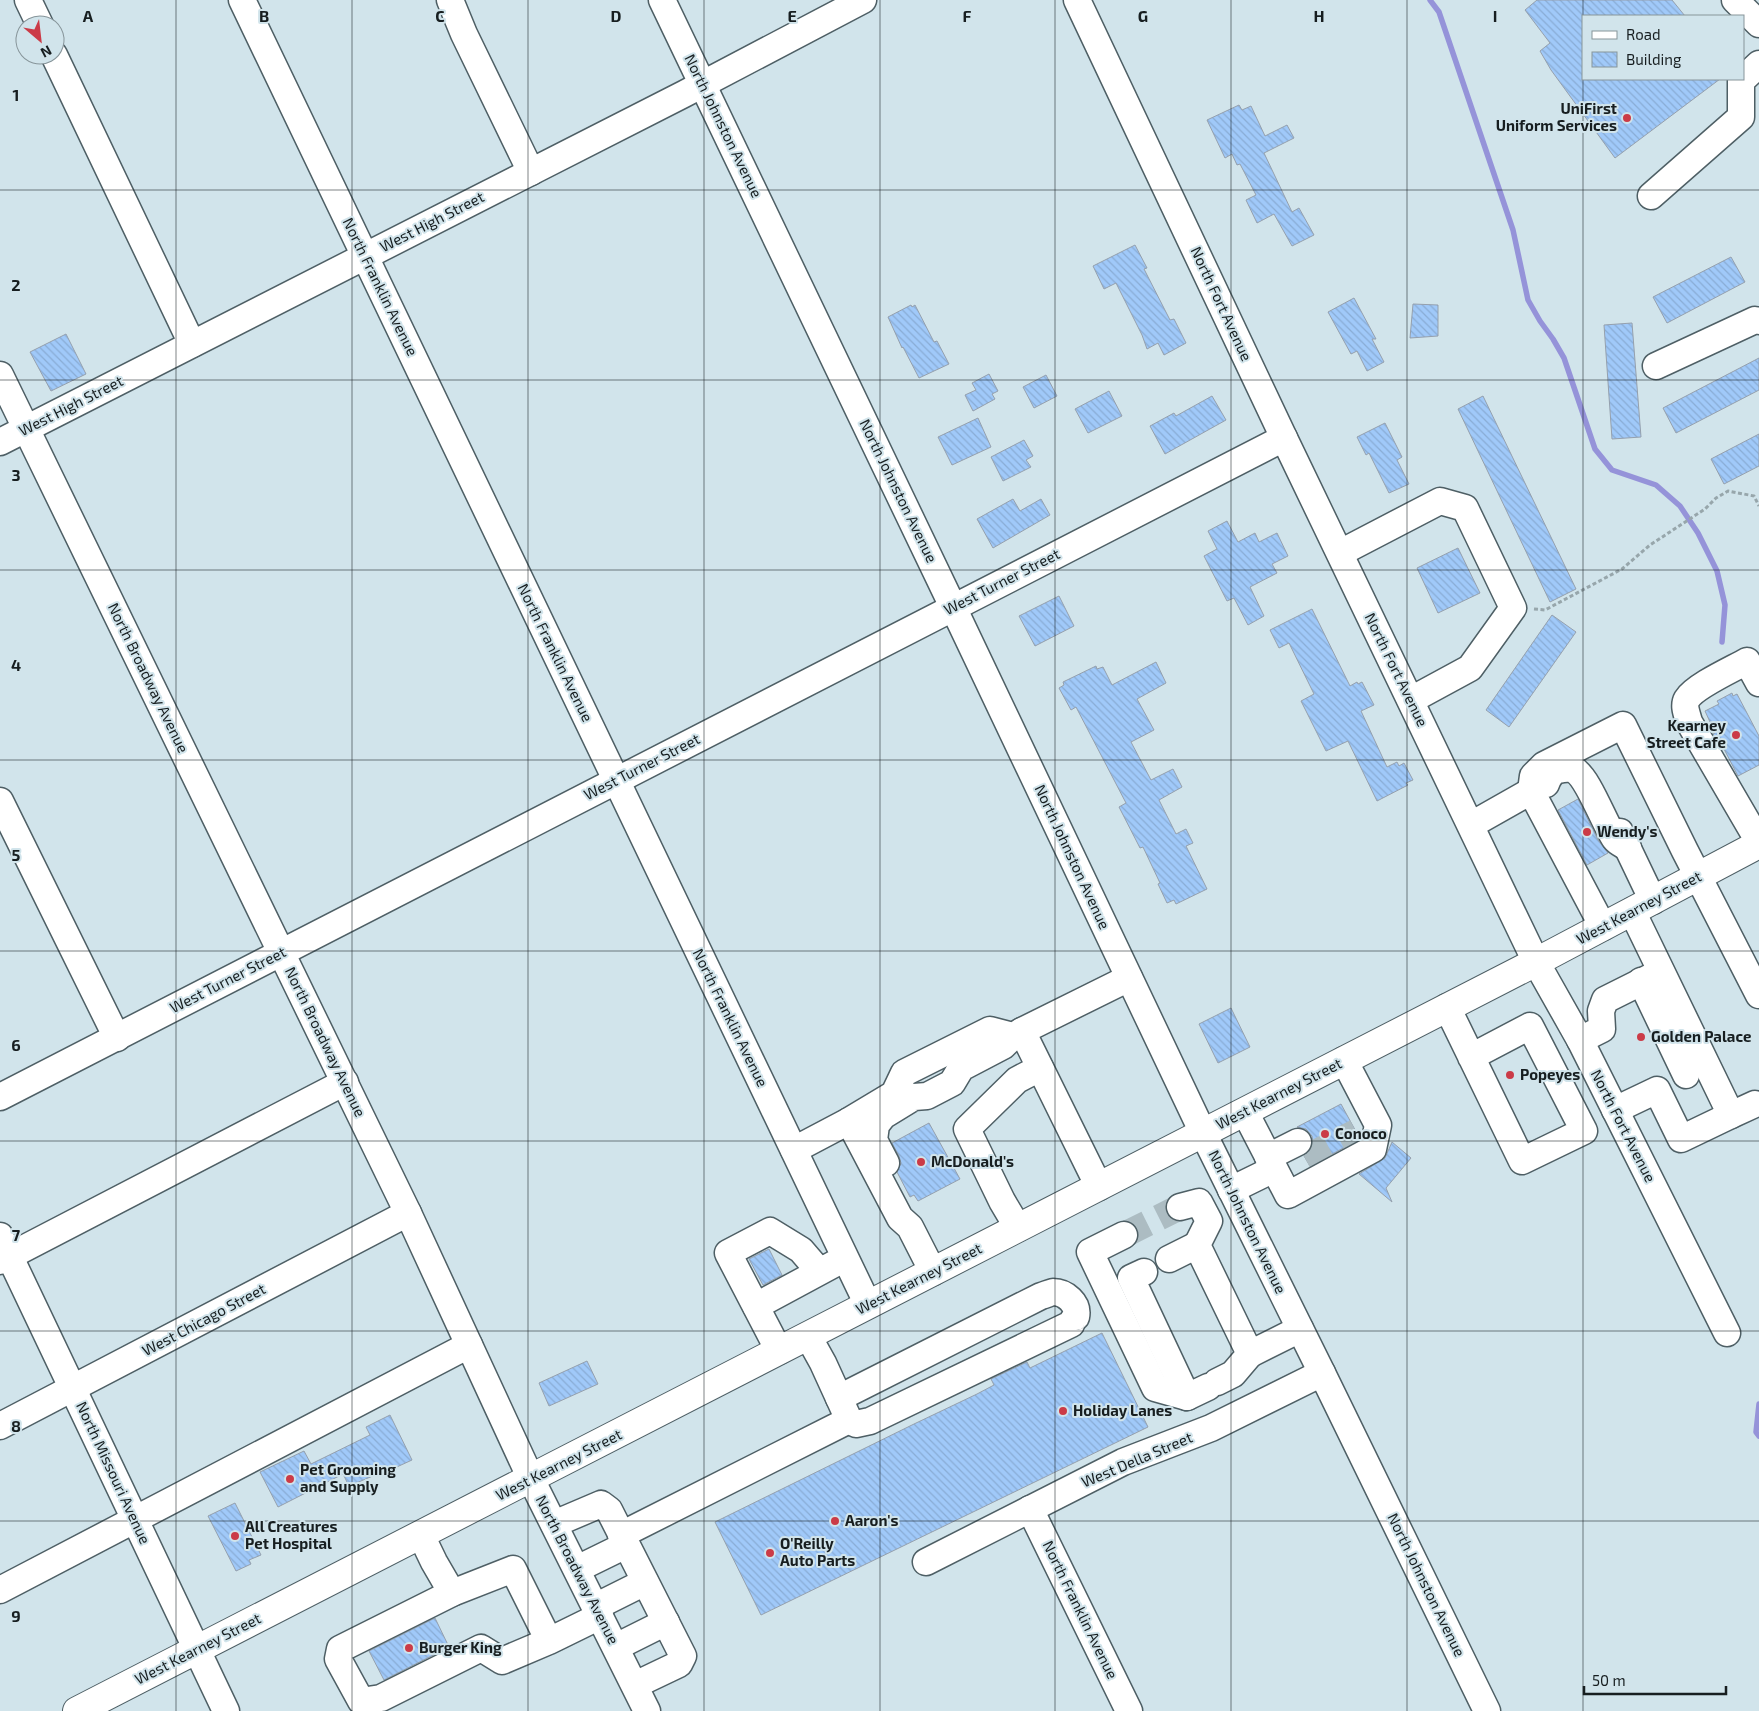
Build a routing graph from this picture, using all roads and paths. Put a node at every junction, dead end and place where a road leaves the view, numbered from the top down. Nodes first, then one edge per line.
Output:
1 (28, 0) edge
2 (242, 0) edge
3 (450, 0) edge
4 (662, 0) edge
5 (863, 0) edge
6 (1077, 0) edge
7 (1736, 0) edge
8 (35, 15) edge
9 (1759, 24) edge
10 (1759, 64) edge
11 (59, 65) edge
12 (1744, 77) edge
13 (1741, 80) edge
14 (702, 84) junction
15 (531, 172) junction
16 (1651, 196) dead end
17 (365, 256) junction
18 (1759, 321) edge
19 (192, 344) junction
20 (1656, 366) dead end
21 (0, 375) edge
22 (26, 428) junction
23 (1284, 438) junction
24 (0, 442) edge
25 (1759, 506) edge
26 (1340, 553) junction
27 (953, 607) junction
28 (1513, 608) junction
29 (1756, 679) edge
30 (1410, 700) junction
31 (1579, 748) junction
32 (616, 780) junction
33 (1531, 790) junction
34 (0, 801) edge
35 (1470, 824) junction
36 (1759, 844) edge
37 (1628, 848) junction
38 (1571, 867) junction
39 (1698, 877) junction
40 (1642, 906) junction
41 (1603, 927) junction
42 (282, 952) junction
43 (1536, 962) junction
44 (1651, 977) junction
45 (1129, 978) junction
46 (1759, 995) edge
47 (1447, 1007) junction
48 (1018, 1033) junction
49 (116, 1038) junction
50 (1580, 1040) junction
51 (1471, 1057) junction
52 (1344, 1060) junction
53 (1040, 1068) junction
54 (1696, 1071) junction
55 (345, 1082) junction
56 (1604, 1087) junction
57 (1657, 1090) junction
58 (0, 1097) edge
59 (1570, 1103) junction
60 (1755, 1104) dead end
61 (1615, 1110) junction
62 (1244, 1112) junction
63 (1731, 1115) junction
64 (849, 1121) junction
65 (1203, 1133) junction
66 (794, 1150) junction
67 (1301, 1150) tunnel mouth
68 (1273, 1166) junction
69 (1099, 1186) junction
70 (1231, 1190) junction
71 (1180, 1207) tunnel mouth
72 (408, 1213) junction
73 (910, 1227) junction
74 (1018, 1228) junction
75 (1124, 1235) tunnel mouth
76 (1197, 1245) junction
77 (3, 1251) edge
78 (845, 1258) junction
79 (1169, 1259) dead end
80 (819, 1271) junction
81 (933, 1272) junction
82 (1144, 1272) dead end
83 (754, 1302) junction
84 (868, 1305) junction
85 (1300, 1329) junction
86 (1727, 1333) dead end
87 (808, 1336) junction
88 (469, 1345) junction
89 (779, 1351) junction
90 (1250, 1354) junction
91 (1322, 1373) junction
92 (72, 1388) junction
93 (1204, 1389) junction
94 (844, 1409) junction
95 (0, 1426) edge
96 (531, 1479) junction
97 (1030, 1509) junction
98 (135, 1520) junction
99 (554, 1524) junction
100 (421, 1535) junction
101 (624, 1540) junction
102 (926, 1562) dead end
103 (576, 1569) junction
104 (645, 1582) junction
105 (0, 1590) edge
106 (452, 1593) junction
107 (598, 1612) junction
108 (666, 1622) junction
109 (550, 1641) junction
110 (616, 1647) junction
111 (196, 1650) junction
112 (635, 1685) junction
113 (77, 1711) edge
114 (226, 1711) edge
115 (647, 1711) edge
116 (1129, 1711) edge
117 (1487, 1711) edge

1 - 8 street
2 - 17 street, North Franklin Avenue
3 - 15 street
4 - 14 street, North Johnston Avenue
5 - 14 street, West High Street
6 - 23 street, North Fort Avenue
7 - 9 street
10 - 12 street
11 - 19 street
13 - 16 street
14 - 15 street, West High Street
14 - 27 street, North Johnston Avenue
15 - 17 street, West High Street
17 - 19 street, West High Street
17 - 32 street, North Franklin Avenue
18 - 20 street
19 - 22 street, West High Street
21 - 22 street, North Broadway Avenue
22 - 24 street, West High Street
22 - 42 street, North Broadway Avenue
23 - 26 street, North Fort Avenue
23 - 27 street, West Turner Street
25 - 28 path
26 - 28 street
26 - 30 street, North Fort Avenue
27 - 32 street, West Turner Street
27 - 45 street, North Johnston Avenue
28 - 30 street
29 - 36 street
30 - 35 street, North Fort Avenue
31 - 33 street
31 - 37 street
31 - 39 street
32 - 42 street, West Turner Street
32 - 66 street, North Franklin Avenue
33 - 35 street
33 - 38 street
34 - 49 street
35 - 43 street, North Fort Avenue
36 - 39 main road, West Kearney Street
37 - 38 street
37 - 40 street
38 - 41 street
39 - 40 main road, West Kearney Street
39 - 46 street
40 - 41 main road, West Kearney Street
40 - 44 street
41 - 43 main road, West Kearney Street
42 - 49 street, West Turner Street
42 - 55 street, North Broadway Avenue
43 - 47 main road, West Kearney Street
43 - 50 street, North Fort Avenue
44 - 50 street
44 - 54 street
45 - 48 street
45 - 65 street, North Johnston Avenue
47 - 51 street
47 - 52 main road, West Kearney Street
48 - 53 street
48 - 64 street
48 - 73 street
49 - 58 street, West Turner Street
50 - 56 street, North Fort Avenue
51 - 59 street
51 - 59 street
52 - 62 main road, West Kearney Street
52 - 68 street
53 - 69 street
53 - 74 street
54 - 57 street
54 - 63 street
55 - 72 street, North Broadway Avenue
55 - 77 street
56 - 59 street
56 - 61 street, North Fort Avenue
57 - 61 street
57 - 63 street
60 - 63 street
61 - 86 street, North Fort Avenue
62 - 65 main road, West Kearney Street
62 - 68 street
64 - 66 street
64 - 73 street
65 - 69 main road, West Kearney Street
65 - 70 street, North Johnston Avenue
66 - 78 street, North Franklin Avenue
67 - 68 street
68 - 70 street
69 - 74 main road, West Kearney Street
70 - 85 street, North Johnston Avenue
71 - 76 street
72 - 88 street, North Broadway Avenue
72 - 92 street, West Chicago Street
73 - 81 street
74 - 81 main road, West Kearney Street
75 - 93 street
76 - 79 street
76 - 90 street
77 - 92 street, North Missouri Avenue
78 - 80 street
78 - 84 street, North Franklin Avenue
80 - 83 street
80 - 83 street
81 - 84 main road, West Kearney Street
82 - 93 street
83 - 89 street
84 - 87 main road, West Kearney Street
85 - 90 street
85 - 91 street, North Johnston Avenue
87 - 89 main road, West Kearney Street
87 - 94 street
88 - 96 street, North Broadway Avenue
88 - 98 street
89 - 96 main road, West Kearney Street
90 - 93 street
91 - 97 street, West Della Street
91 - 117 street, North Johnston Avenue
92 - 95 street, West Chicago Street
92 - 98 street, North Missouri Avenue
94 - 94 street
94 - 101 street
96 - 99 street, North Broadway Avenue
96 - 100 main road, West Kearney Street
97 - 102 street, West Della Street
97 - 116 street, North Franklin Avenue
98 - 105 street
98 - 111 street, North Missouri Avenue
99 - 101 street
99 - 103 street, North Broadway Avenue
100 - 106 street
100 - 111 main road, West Kearney Street
101 - 103 street
101 - 104 street
103 - 107 street, North Broadway Avenue
104 - 107 street
104 - 108 street
106 - 109 street
106 - 109 street
107 - 109 street
107 - 110 street, North Broadway Avenue
108 - 110 street
108 - 112 street
110 - 112 street, North Broadway Avenue
111 - 113 main road, West Kearney Street
111 - 114 street, North Missouri Avenue
112 - 115 street, North Broadway Avenue

